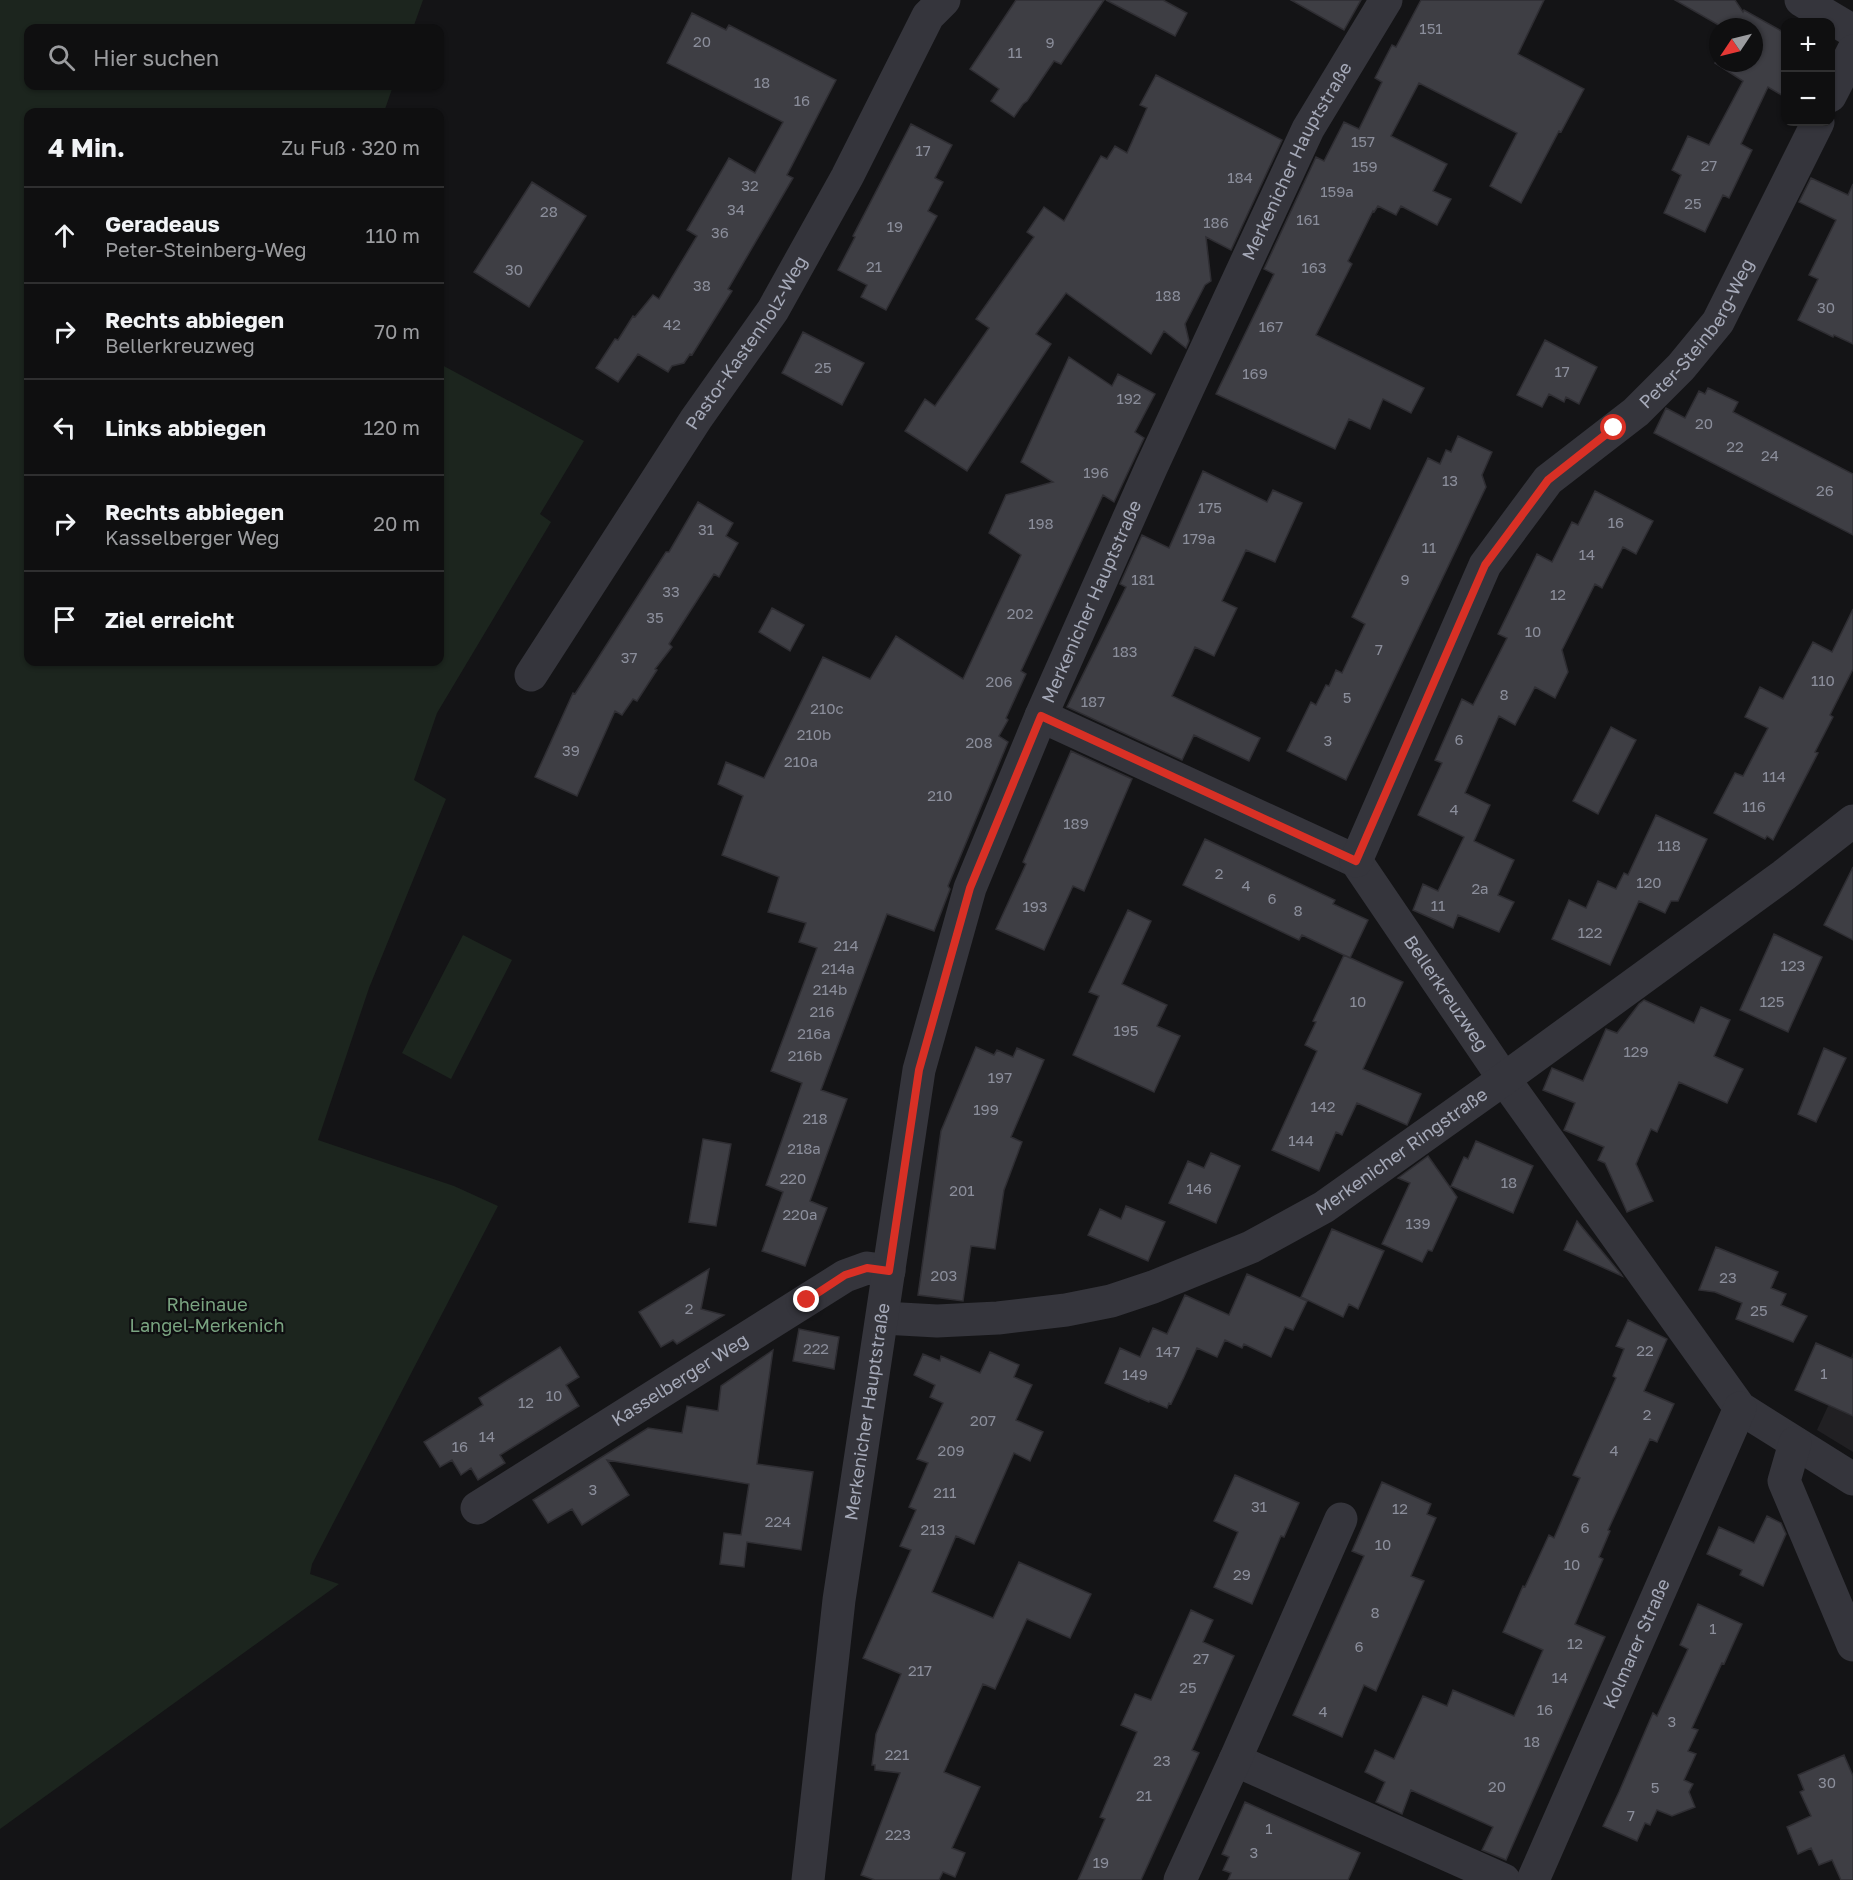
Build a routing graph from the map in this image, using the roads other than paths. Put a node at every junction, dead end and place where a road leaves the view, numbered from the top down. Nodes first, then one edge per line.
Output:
1 (944, 0) edge
2 (1386, 0) edge
3 (1801, 0) edge
4 (1853, 31) edge
5 (1853, 51) edge
6 (1835, 86) edge
7 (1816, 126) edge
8 (531, 675) dead end
9 (1041, 716) junction
10 (1853, 821) edge
11 (1356, 861) junction
12 (1504, 1079) junction
13 (889, 1271) junction
14 (883, 1318) junction
15 (1740, 1408) junction
16 (1795, 1443) junction
17 (1853, 1479) edge
18 (477, 1508) dead end
19 (1341, 1519) dead end
20 (1853, 1645) edge
21 (1235, 1760) junction
22 (808, 1880) edge
23 (1180, 1880) edge
24 (1504, 1880) edge
25 (1533, 1880) edge

1 - 8 street, Pastor-Kastenholz-Weg
2 - 9 street, Merkenicher Hauptstraße
3 - 4 street
5 - 6 street
7 - 11 street, Peter-Steinberg-Weg
9 - 11 street
9 - 13 street, Merkenicher Hauptstraße
10 - 12 street, Merkenicher Ringstraße
11 - 12 street, Bellerkreuzweg
12 - 14 street, Merkenicher Ringstraße
12 - 15 street, Bellerkreuzweg
13 - 14 street, Merkenicher Hauptstraße
13 - 18 street, Kasselberger Weg
14 - 22 street, Merkenicher Hauptstraße
15 - 16 street
15 - 25 street, Kolmarer Straße
16 - 17 street
16 - 20 street
19 - 21 street
21 - 23 street
21 - 24 street

